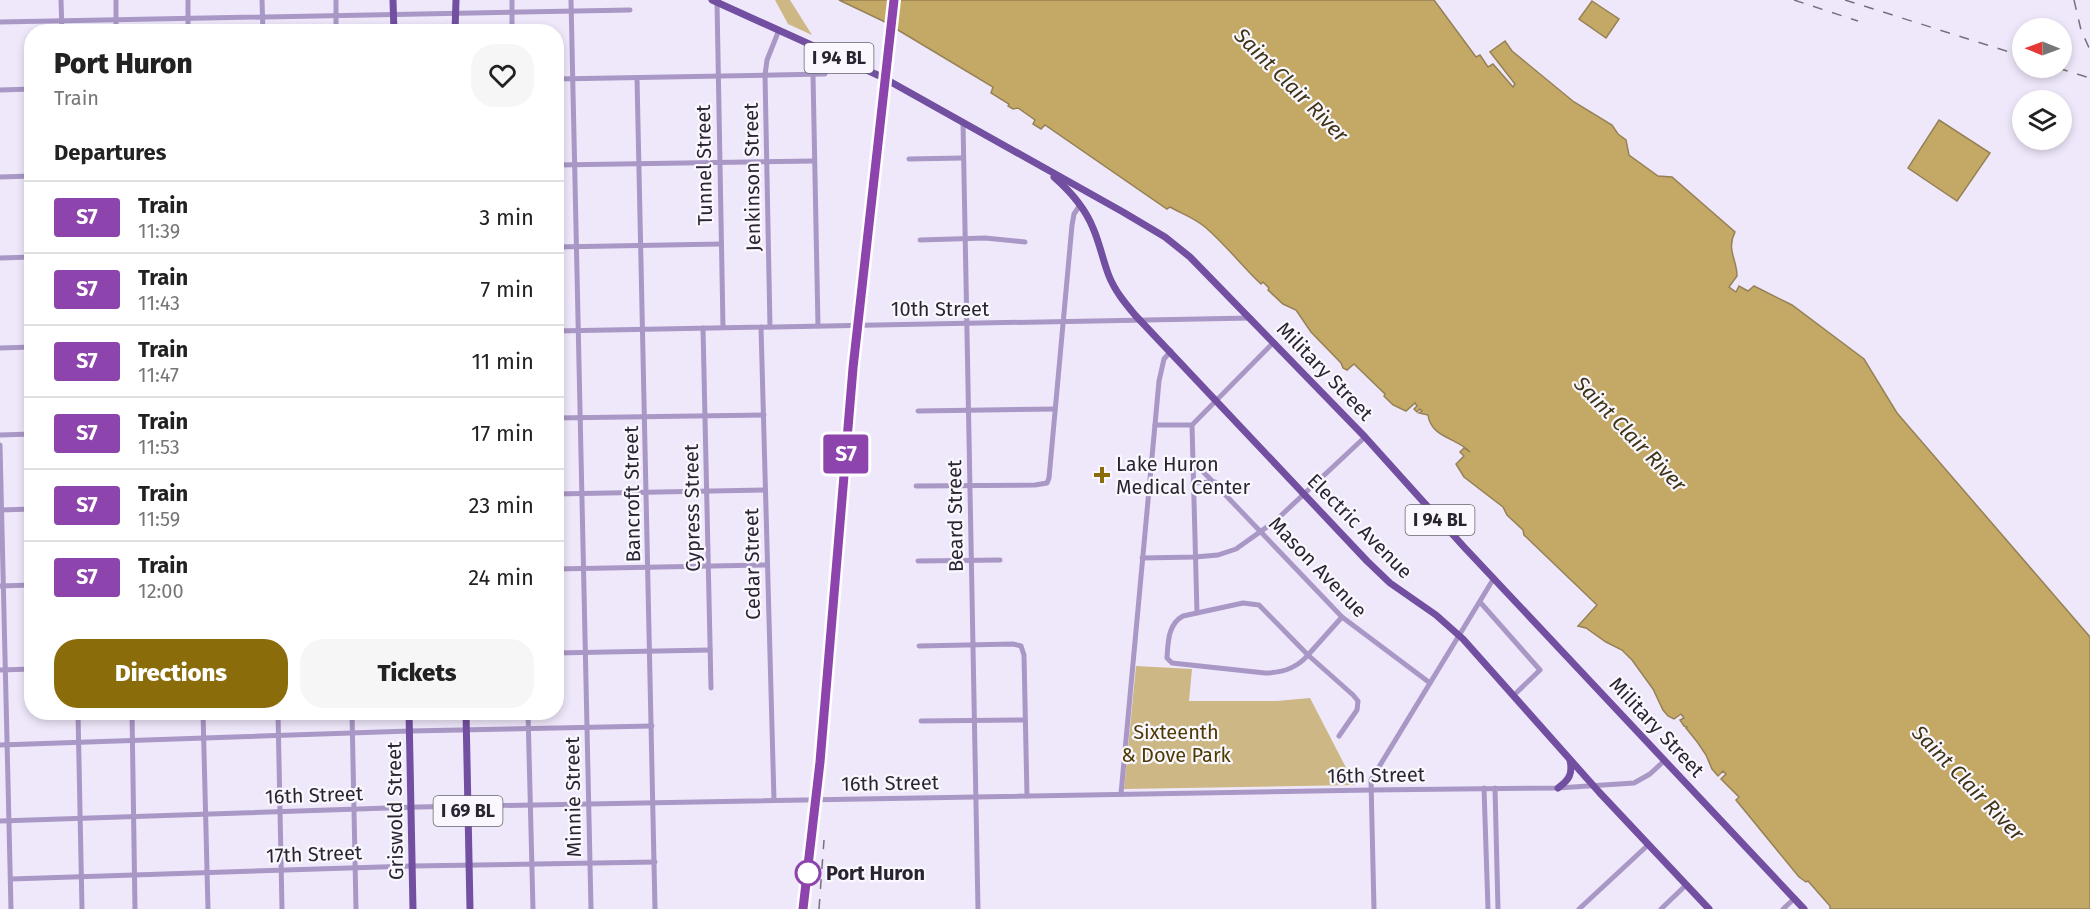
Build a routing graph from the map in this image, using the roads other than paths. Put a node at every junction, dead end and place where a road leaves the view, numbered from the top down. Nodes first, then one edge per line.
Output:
1 (61, 0) edge
2 (116, 0) edge
3 (188, 0) edge
4 (262, 0) edge
5 (336, 0) edge
6 (393, 0) edge
7 (456, 0) edge
8 (512, 0) edge
9 (571, 0) edge
10 (715, 1) edge
11 (571, 10) junction
12 (630, 10) dead end
13 (512, 12) junction
14 (456, 13) junction
15 (394, 14) junction
16 (336, 15) junction
17 (262, 16) junction
18 (188, 18) junction
19 (115, 20) junction
20 (62, 21) junction
21 (0, 22) edge
22 (115, 24) edge
23 (188, 24) edge
24 (262, 24) edge
25 (336, 24) edge
26 (394, 24) edge
27 (455, 24) edge
28 (512, 24) edge
29 (779, 30) junction
30 (825, 74) dead end
31 (765, 75) junction
32 (813, 75) junction
33 (717, 76) junction
34 (637, 78) junction
35 (564, 79) edge
36 (573, 79) junction
37 (24, 89) edge
38 (0, 90) edge
39 (963, 123) junction
40 (962, 158) junction
41 (909, 159) dead end
42 (814, 161) junction
43 (719, 162) junction
44 (766, 162) junction
45 (639, 164) junction
46 (564, 165) edge
47 (574, 165) junction
48 (1045, 170) junction
49 (24, 176) edge
50 (0, 177) edge
51 (1094, 195) junction
52 (1079, 203) junction
53 (964, 238) junction
54 (921, 240) dead end
55 (1025, 242) dead end
56 (721, 244) junction
57 (641, 245) junction
58 (576, 246) junction
59 (564, 247) edge
60 (24, 257) edge
61 (0, 258) edge
62 (1251, 318) junction
63 (1140, 321) junction
64 (965, 323) junction
65 (1063, 323) junction
66 (818, 326) junction
67 (723, 327) junction
68 (761, 327) junction
69 (770, 327) junction
70 (703, 328) junction
71 (643, 329) junction
72 (564, 331) edge
73 (578, 331) junction
74 (1274, 342) junction
75 (24, 347) edge
76 (0, 348) edge
77 (1171, 351) junction
78 (1215, 400) junction
79 (1055, 409) junction
80 (918, 411) dead end
81 (968, 411) junction
82 (764, 415) junction
83 (705, 416) junction
84 (645, 417) junction
85 (564, 418) edge
86 (581, 418) junction
87 (1192, 425) junction
88 (1155, 426) junction
89 (24, 434) edge
90 (0, 435) edge
91 (1365, 437) junction
92 (0, 445) edge
93 (1193, 461) junction
94 (1215, 482) junction
95 (1194, 483) junction
96 (916, 486) dead end
97 (970, 486) junction
98 (765, 490) junction
99 (707, 491) junction
100 (646, 492) junction
101 (582, 493) junction
102 (564, 494) edge
103 (1304, 494) junction
104 (24, 509) edge
105 (1, 510) edge
106 (1262, 531) junction
107 (1195, 557) junction
108 (1142, 558) junction
109 (1000, 560) dead end
110 (918, 561) dead end
111 (971, 561) junction
112 (767, 565) junction
113 (708, 566) junction
114 (648, 567) junction
115 (584, 568) junction
116 (564, 569) edge
117 (1494, 578) junction
118 (24, 585) edge
119 (2, 586) edge
120 (1480, 602) junction
121 (1197, 613) junction
122 (1342, 618) junction
123 (1459, 635) junction
124 (973, 645) junction
125 (919, 646) dead end
126 (711, 650) junction
127 (650, 651) junction
128 (564, 653) edge
129 (586, 653) junction
130 (1308, 655) junction
131 (24, 669) edge
132 (3, 670) edge
133 (1430, 683) junction
134 (711, 687) dead end
135 (1514, 695) junction
136 (78, 720) edge
137 (132, 720) edge
138 (203, 720) edge
139 (278, 720) edge
140 (352, 720) edge
141 (410, 720) edge
142 (466, 720) edge
143 (528, 720) edge
144 (975, 720) junction
145 (1025, 720) junction
146 (921, 721) dead end
147 (652, 726) junction
148 (587, 728) junction
149 (529, 729) junction
150 (466, 730) junction
151 (410, 731) junction
152 (352, 733) junction
153 (278, 736) junction
154 (1339, 736) dead end
155 (204, 738) junction
156 (132, 741) junction
157 (78, 742) junction
158 (0, 745) edge
159 (7, 745) junction
160 (1569, 757) junction
161 (1665, 760) junction
162 (1594, 786) junction
163 (1484, 788) junction
164 (1495, 788) junction
165 (1558, 788) junction
166 (1371, 790) junction
167 (1121, 794) junction
168 (977, 796) junction
169 (1027, 796) junction
170 (774, 800) junction
171 (653, 802) junction
172 (589, 804) junction
173 (530, 805) junction
174 (468, 806) junction
175 (411, 807) junction
176 (354, 808) junction
177 (280, 811) junction
178 (206, 814) junction
179 (134, 816) junction
180 (80, 818) junction
181 (0, 821) edge
182 (9, 821) junction
183 (1648, 845) junction
184 (590, 862) junction
185 (655, 862) junction
186 (532, 864) junction
187 (470, 865) junction
188 (412, 866) junction
189 (355, 868) junction
190 (282, 870) junction
191 (207, 873) junction
192 (134, 875) junction
193 (81, 877) junction
194 (11, 879) junction
195 (1686, 885) junction
196 (1794, 898) junction
197 (11, 909) edge
198 (82, 909) edge
199 (135, 909) edge
200 (208, 909) edge
201 (282, 909) edge
202 (356, 909) edge
203 (413, 909) edge
204 (470, 909) edge
205 (533, 909) edge
206 (591, 909) edge
207 (655, 909) edge
208 (978, 909) edge
209 (1374, 909) edge
210 (1488, 909) edge
211 (1498, 909) edge
212 (1579, 909) edge
213 (1661, 909) edge
214 (1708, 909) edge
215 (1784, 909) edge
216 (1804, 909) edge

1 - 20 street
2 - 19 street
3 - 18 street
4 - 17 street
5 - 16 street
6 - 15 main road
7 - 14 main road
8 - 13 street
9 - 11 street, Minnie Street
10 - 29 main road, Military Street / I 94 BL
10 - 33 street, Tunnel Street
11 - 12 street
11 - 13 street
11 - 36 street, Minnie Street
13 - 14 street
13 - 28 street
14 - 15 street
14 - 27 main road
15 - 16 street
15 - 26 main road
16 - 17 street
16 - 25 street
17 - 18 street
17 - 24 street
18 - 19 street
18 - 23 street
19 - 20 street
19 - 22 street
20 - 21 street
29 - 31 street, Jenkinson Street
29 - 39 main road, Military Street / I 94 BL
30 - 32 street
31 - 32 street
31 - 33 street
31 - 44 street, Jenkinson Street
32 - 42 street
33 - 34 street
33 - 43 street, Tunnel Street
34 - 36 street
34 - 45 street, Bancroft Street
35 - 36 street
36 - 47 street, Minnie Street
37 - 38 street
39 - 40 street, Beard Street
39 - 48 main road, Military Street / I 94 BL
40 - 41 street
40 - 53 street, Beard Street
42 - 44 street
42 - 66 street
43 - 44 street
43 - 45 street
43 - 56 street, Tunnel Street
44 - 69 street, Jenkinson Street
45 - 47 street
45 - 57 street, Bancroft Street
46 - 47 street
47 - 58 street, Minnie Street
48 - 51 main road, Military Street / I 94 BL
48 - 52 main road, Electric Avenue / I 94 BL
49 - 50 street
51 - 52 main road
51 - 62 main road, Military Street / I 94 BL
52 - 63 main road, Electric Avenue / I 94 BL
52 - 65 street
53 - 54 street
53 - 55 street
53 - 64 street, Beard Street
56 - 57 street
56 - 67 street, Tunnel Street
57 - 58 street
57 - 71 street, Bancroft Street
58 - 59 street
58 - 73 street, Minnie Street
60 - 61 street
62 - 63 street, 10th Street
62 - 74 main road, Military Street / I 94 BL
63 - 65 street, 10th Street
63 - 77 main road, Electric Avenue / I 94 BL
64 - 65 street, 10th Street
64 - 66 street, 10th Street
64 - 81 street, Beard Street
65 - 79 street
66 - 69 street, 10th Street
67 - 68 street, 10th Street
67 - 70 street, 10th Street
68 - 69 street, 10th Street
68 - 82 street, Cedar Street
70 - 71 street, 10th Street
70 - 83 street, Cypress Street
71 - 73 street, 10th Street
71 - 84 street, Bancroft Street
72 - 73 street, 10th Street
73 - 86 street, Minnie Street
74 - 78 street
74 - 91 main road, Military Street / I 94 BL
75 - 76 street
77 - 78 main road, Electric Avenue / I 94 BL
77 - 88 street
78 - 87 street
78 - 103 main road, Electric Avenue / I 94 BL
79 - 81 street
79 - 97 street
80 - 81 street
81 - 97 street, Beard Street
82 - 83 street
82 - 98 street, Cedar Street
83 - 84 street
83 - 99 street, Cypress Street
84 - 86 street
84 - 100 street, Bancroft Street
85 - 86 street
86 - 101 street, Minnie Street
87 - 88 street
87 - 93 street
88 - 108 street
89 - 90 street
91 - 103 street
91 - 117 main road, Military Street / I 94 BL
92 - 105 street
93 - 94 street, Mason Avenue
93 - 95 street
94 - 95 street
94 - 106 street, Mason Avenue
95 - 107 street
96 - 97 street
97 - 111 street, Beard Street
98 - 99 street
98 - 112 street, Cedar Street
99 - 100 street
99 - 113 street, Cypress Street
100 - 101 street
100 - 114 street, Bancroft Street
101 - 102 street
101 - 115 street, Minnie Street
103 - 106 street
103 - 123 main road, Electric Avenue / I 94 BL
104 - 105 street
105 - 119 street
106 - 107 street
106 - 122 street, Mason Avenue
107 - 108 street
107 - 121 street
108 - 167 street
109 - 111 street
110 - 111 street
111 - 124 street, Beard Street
112 - 113 street
112 - 170 street, Cedar Street
113 - 114 street
113 - 126 street, Cypress Street
114 - 115 street
114 - 127 street, Bancroft Street
115 - 116 street
115 - 129 street, Minnie Street
117 - 120 street
117 - 161 main road, Military Street / I 94 BL
118 - 119 street
119 - 132 street
120 - 123 street
120 - 135 street
121 - 130 street
121 - 130 street
122 - 130 street
122 - 133 street, Mason Avenue
123 - 133 street
123 - 135 main road, Electric Avenue / I 94 BL
124 - 125 street
124 - 144 street, Beard Street
124 - 145 street
126 - 127 street
126 - 134 street, Cypress Street
127 - 129 street
127 - 147 street, Bancroft Street
128 - 129 street
129 - 148 street, Minnie Street
130 - 154 street
131 - 132 street
132 - 159 street
133 - 166 street
135 - 160 main road, Electric Avenue / I 94 BL
136 - 157 street
137 - 156 street
138 - 155 street
139 - 153 street
140 - 152 street
141 - 151 main road, Griswold Street / I 69 BL
142 - 150 main road, I 69 BL
143 - 149 street
144 - 145 street
144 - 146 street
144 - 168 street, Beard Street
145 - 169 street
147 - 148 street
147 - 171 street, Bancroft Street
148 - 149 street
148 - 172 street, Minnie Street
149 - 150 street
149 - 173 street
150 - 151 street
150 - 174 main road, I 69 BL
151 - 152 street
151 - 175 main road, Griswold Street / I 69 BL
152 - 153 street
152 - 176 street
153 - 155 street
153 - 177 street
155 - 156 street
155 - 178 street
156 - 157 street
156 - 179 street
157 - 159 street
157 - 180 street
158 - 159 street
159 - 182 street
160 - 162 main road, Electric Avenue / I 94 BL
160 - 165 main road
161 - 162 street, 16th Street
161 - 196 main road, Military Street / I 94 BL
162 - 165 street, 16th Street
162 - 183 main road, Electric Avenue / I 94 BL
163 - 164 street, 16th Street
163 - 166 street, 16th Street
163 - 210 street
164 - 165 street, 16th Street
164 - 211 street
166 - 167 street, 16th Street
166 - 209 street
167 - 169 street, 16th Street
168 - 169 street, 16th Street
168 - 170 street, 16th Street
168 - 208 street, Beard Street
170 - 171 street, 16th Street
171 - 172 street, 16th Street
171 - 185 street, Bancroft Street
172 - 173 street, 16th Street
172 - 184 street, Minnie Street
173 - 174 street, 16th Street
173 - 186 street
174 - 175 street, 16th Street
174 - 187 main road, I 69 BL
175 - 176 street, 16th Street
175 - 188 main road, Griswold Street / I 69 BL
176 - 177 street, 16th Street
176 - 189 street
177 - 178 street, 16th Street
177 - 190 street
178 - 179 street, 16th Street
178 - 191 street
179 - 180 street, 16th Street
179 - 192 street
180 - 182 street, 16th Street
180 - 193 street
181 - 182 street, 16th Street
182 - 194 street
183 - 195 main road, Electric Avenue / I 94 BL
183 - 212 street
184 - 185 street, 17th Street
184 - 186 street, 17th Street
184 - 206 street, Minnie Street
185 - 207 street, Bancroft Street
186 - 187 street, 17th Street
186 - 205 street
187 - 188 street, 17th Street
187 - 204 main road, I 69 BL
188 - 189 street, 17th Street
188 - 203 main road, Griswold Street / I 69 BL
189 - 190 street, 17th Street
189 - 202 street
190 - 191 street, 17th Street
190 - 201 street
191 - 192 street, 17th Street
191 - 200 street
192 - 193 street, 17th Street
192 - 199 street
193 - 194 street, 17th Street
193 - 198 street
194 - 197 street
195 - 213 street
195 - 214 main road, Electric Avenue / I 94 BL
196 - 215 street
196 - 216 main road, Military Street / I 94 BL

